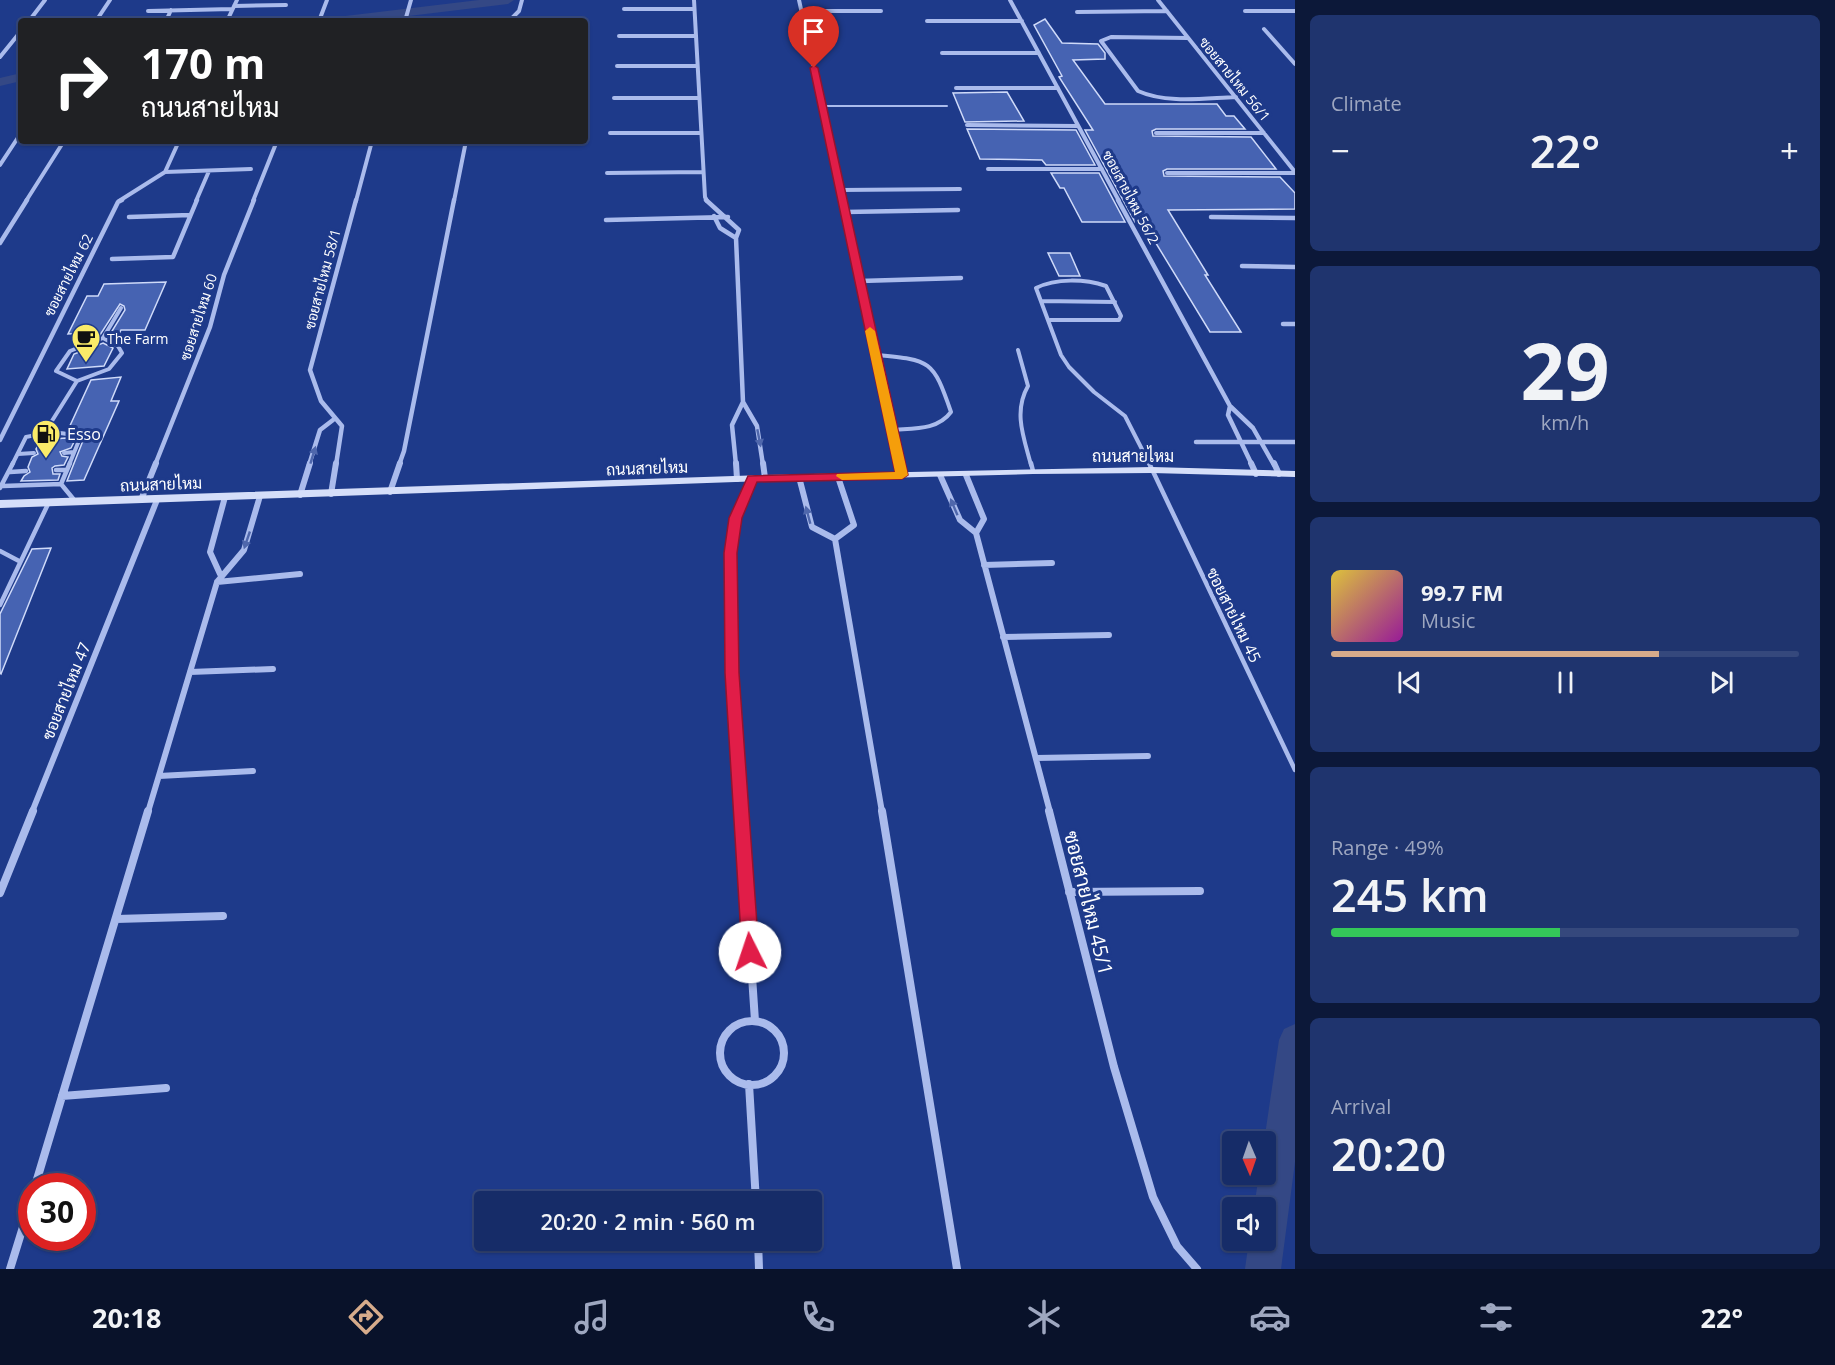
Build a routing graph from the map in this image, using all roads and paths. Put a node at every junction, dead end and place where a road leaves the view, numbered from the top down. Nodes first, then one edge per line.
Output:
1 (45, 0) edge
2 (110, 0) edge
3 (237, 0) edge
4 (327, 0) edge
5 (411, 0) edge
6 (694, 0) edge
7 (799, 0) edge
8 (1010, 0) edge
9 (1158, 0) edge
10 (521, 2) edge
11 (286, 5) dead end
12 (233, 8) junction
13 (624, 9) dead end
14 (694, 9) junction
15 (148, 10) dead end
16 (171, 10) junction
17 (802, 11) junction
18 (881, 11) dead end
19 (1167, 11) junction
20 (1245, 11) dead end
21 (1295, 11) edge
22 (1077, 12) dead end
23 (30, 18) edge
24 (98, 18) edge
25 (167, 18) edge
26 (228, 18) edge
27 (320, 18) edge
28 (407, 18) edge
29 (511, 18) edge
30 (927, 21) dead end
31 (1022, 21) junction
32 (1264, 29) dead end
33 (18, 34) edge
34 (619, 36) dead end
35 (695, 36) junction
36 (1188, 38) junction
37 (1039, 52) junction
38 (942, 53) dead end
39 (0, 57) edge
40 (1295, 64) edge
41 (617, 66) dead end
42 (697, 66) junction
43 (956, 88) dead end
44 (1058, 88) junction
45 (1236, 97) junction
46 (614, 98) dead end
47 (698, 98) junction
48 (822, 106) junction
49 (947, 106) dead end
50 (967, 125) dead end
51 (1078, 126) junction
52 (1156, 132) dead end
53 (610, 133) dead end
54 (701, 133) junction
55 (1264, 133) junction
56 (18, 138) edge
57 (62, 144) edge
58 (178, 144) edge
59 (276, 144) edge
60 (371, 144) edge
61 (465, 144) edge
62 (0, 165) edge
63 (251, 169) dead end
64 (988, 169) dead end
65 (1102, 169) junction
66 (209, 171) junction
67 (165, 172) junction
68 (703, 172) junction
69 (607, 173) dead end
70 (1167, 173) dead end
71 (1295, 173) edge
72 (960, 189) dead end
73 (840, 190) junction
74 (958, 210) dead end
75 (717, 212) junction
76 (845, 212) junction
77 (190, 215) junction
78 (129, 217) dead end
79 (728, 217) junction
80 (1211, 217) dead end
81 (1295, 218) edge
82 (714, 219) junction
83 (606, 220) dead end
84 (736, 238) junction
85 (0, 243) edge
86 (112, 259) dead end
87 (1242, 266) dead end
88 (1295, 267) edge
89 (961, 278) dead end
90 (860, 282) junction
91 (1041, 301) junction
92 (1115, 303) junction
93 (122, 308) dead end
94 (1050, 320) junction
95 (1283, 324) dead end
96 (1295, 324) edge
97 (103, 338) junction
98 (1018, 350) dead end
99 (876, 355) junction
100 (77, 381) junction
101 (743, 402) junction
102 (1230, 406) junction
103 (333, 420) junction
104 (891, 430) junction
105 (45, 432) junction
106 (0, 440) edge
107 (1239, 441) junction
108 (1196, 442) dead end
109 (1263, 442) junction
110 (1295, 442) edge
111 (74, 452) junction
112 (34, 453) dead end
113 (64, 453) dead end
114 (18, 454) junction
115 (56, 470) dead end
116 (66, 470) junction
117 (1152, 470) junction
118 (26, 471) dead end
119 (1034, 471) junction
120 (10, 472) junction
121 (1256, 474) junction
122 (1279, 474) junction
123 (1295, 474) edge
124 (902, 475) junction
125 (940, 475) junction
126 (966, 475) junction
127 (799, 477) junction
128 (838, 477) junction
129 (752, 478) junction
130 (765, 478) junction
131 (737, 479) junction
132 (61, 484) junction
133 (2, 487) edge
134 (390, 492) junction
135 (332, 494) junction
136 (300, 495) junction
137 (225, 496) junction
138 (260, 496) junction
139 (141, 500) junction
140 (157, 500) junction
141 (75, 501) junction
142 (48, 502) junction
143 (0, 504) edge
144 (976, 533) junction
145 (835, 539) junction
146 (0, 551) edge
147 (19, 561) junction
148 (1052, 563) dead end
149 (984, 565) junction
150 (300, 574) dead end
151 (219, 578) junction
152 (0, 604) edge
153 (1109, 635) dead end
154 (1003, 638) junction
155 (273, 669) dead end
156 (190, 672) junction
157 (1148, 756) dead end
158 (1036, 758) junction
159 (1295, 770) edge
160 (253, 771) dead end
161 (159, 776) junction
162 (1200, 891) dead end
163 (1069, 892) junction
164 (0, 893) edge
165 (223, 916) dead end
166 (116, 919) junction
167 (755, 1021) junction
168 (749, 1084) junction
169 (166, 1089) dead end
170 (62, 1096) junction
171 (39, 1173) edge
172 (755, 1191) edge
173 (18, 1243) edge
174 (758, 1251) edge
175 (10, 1269) edge
176 (759, 1269) edge
177 (957, 1269) edge
178 (1197, 1269) edge

1 - 23 street
2 - 24 street
3 - 12 street
4 - 27 street
5 - 28 street
6 - 14 street
7 - 17 street
8 - 31 street, ซอยสายไหม 56/2
9 - 19 street, ซอยสายไหม 56/1
10 - 29 street
11 - 12 street
12 - 16 street
12 - 26 street
13 - 14 street
14 - 35 street
15 - 16 street
16 - 25 street
17 - 18 street
17 - 48 street
19 - 22 street
19 - 36 street, ซอยสายไหม 56/1
20 - 21 street
30 - 31 street
31 - 37 street, ซอยสายไหม 56/2
32 - 40 street
33 - 39 street
34 - 35 street
35 - 42 street
36 - 45 street, ซอยสายไหม 56/1
36 - 45 street
37 - 38 street
37 - 44 street, ซอยสายไหม 56/2
41 - 42 street
42 - 47 street
43 - 44 street
44 - 51 street, ซอยสายไหม 56/2
45 - 55 street, ซอยสายไหม 56/1
46 - 47 street
47 - 54 street
48 - 49 lane
48 - 73 street
50 - 51 street
51 - 65 street, ซอยสายไหม 56/2
52 - 55 street
53 - 54 street
54 - 68 street
55 - 71 street, ซอยสายไหม 56/1
56 - 62 street
57 - 85 street
58 - 67 street
59 - 139 street, ซอยสายไหม 60
60 - 103 street, ซอยสายไหม 58/1
61 - 134 street
63 - 66 street
64 - 65 street
65 - 102 street, ซอยสายไหม 56/2
66 - 67 street
66 - 77 street
67 - 106 street, ซอยสายไหม 62
68 - 69 street
68 - 75 street
70 - 71 street
72 - 73 street
73 - 76 street
74 - 76 street
75 - 79 street
75 - 82 street
76 - 90 street
77 - 78 street
77 - 86 street
79 - 82 street
79 - 84 street
80 - 81 street
82 - 83 street
82 - 84 street
84 - 101 street
87 - 88 street
89 - 90 street
90 - 99 street
91 - 92 lane
91 - 92 lane
91 - 94 lane, ซอยสายไหม 45
92 - 94 lane
93 - 97 lane
94 - 117 lane, ซอยสายไหม 45
95 - 96 street
97 - 100 lane
97 - 100 lane
98 - 119 lane
99 - 104 street
99 - 104 lane
100 - 105 lane
101 -> 130 street
101 - 131 street
102 - 107 street, ซอยสายไหม 56/2
102 - 109 street, ซอยสายไหม 56/2
103 - 135 street, ซอยสายไหม 58/1
136 -> 103 street
104 - 124 street
105 - 111 lane
105 - 114 lane
107 - 108 street
107 - 109 street
107 - 121 street, ซอยสายไหม 56/2
109 - 110 street
109 - 122 street, ซอยสายไหม 56/2
111 - 113 lane
111 - 116 lane
112 - 114 lane
114 - 120 lane
115 - 116 lane
116 - 132 lane
117 - 119 main road, ถนนสายไหม
117 - 121 main road, ถนนสายไหม
117 - 159 lane, ซอยสายไหม 45
118 - 120 lane
119 - 126 main road, ถนนสายไหม
120 - 133 lane
121 - 122 main road, ถนนสายไหม
122 - 123 main road, ถนนสายไหม
124 - 125 main road, ถนนสายไหม
124 - 128 main road, ถนนสายไหม
125 - 126 main road, ถนนสายไหม
144 -> 125 street, ซอยสายไหม 45/1
126 - 144 street, ซอยสายไหม 45/1
127 - 128 main road, ถนนสายไหม
127 - 130 main road, ถนนสายไหม
145 -> 127 street
128 - 145 street
129 - 130 main road, ถนนสายไหม
129 - 131 main road, ถนนสายไหม
129 - 167 street
131 - 134 main road, ถนนสายไหม
132 - 133 lane
132 - 141 lane
134 - 135 main road, ถนนสายไหม
135 - 136 main road, ถนนสายไหม
136 - 138 main road, ถนนสายไหม
137 - 138 main road, ถนนสายไหม
137 - 140 main road, ถนนสายไหม
137 - 151 street
138 -> 151 street
139 - 140 main road, ถนนสายไหม
139 - 141 main road, ถนนสายไหม
140 - 164 street, ซอยสายไหม 47
141 - 142 main road, ถนนสายไหม
142 - 143 main road, ถนนสายไหม
142 - 147 lane
144 - 149 street, ซอยสายไหม 45/1
145 - 177 street
146 - 147 lane
147 - 152 lane
148 - 149 street
149 - 154 street, ซอยสายไหม 45/1
150 - 151 street
151 - 156 street
153 - 154 street
154 - 158 street, ซอยสายไหม 45/1
155 - 156 street
156 - 161 street
157 - 158 street
158 - 163 street, ซอยสายไหม 45/1
160 - 161 street
161 - 166 street
162 - 163 street
163 - 178 street, ซอยสายไหม 45/1
165 - 166 street
166 - 170 street
167 - 168 street
167 - 168 street
168 - 172 street
169 - 170 street
170 - 171 street
173 - 175 street
174 - 176 street

